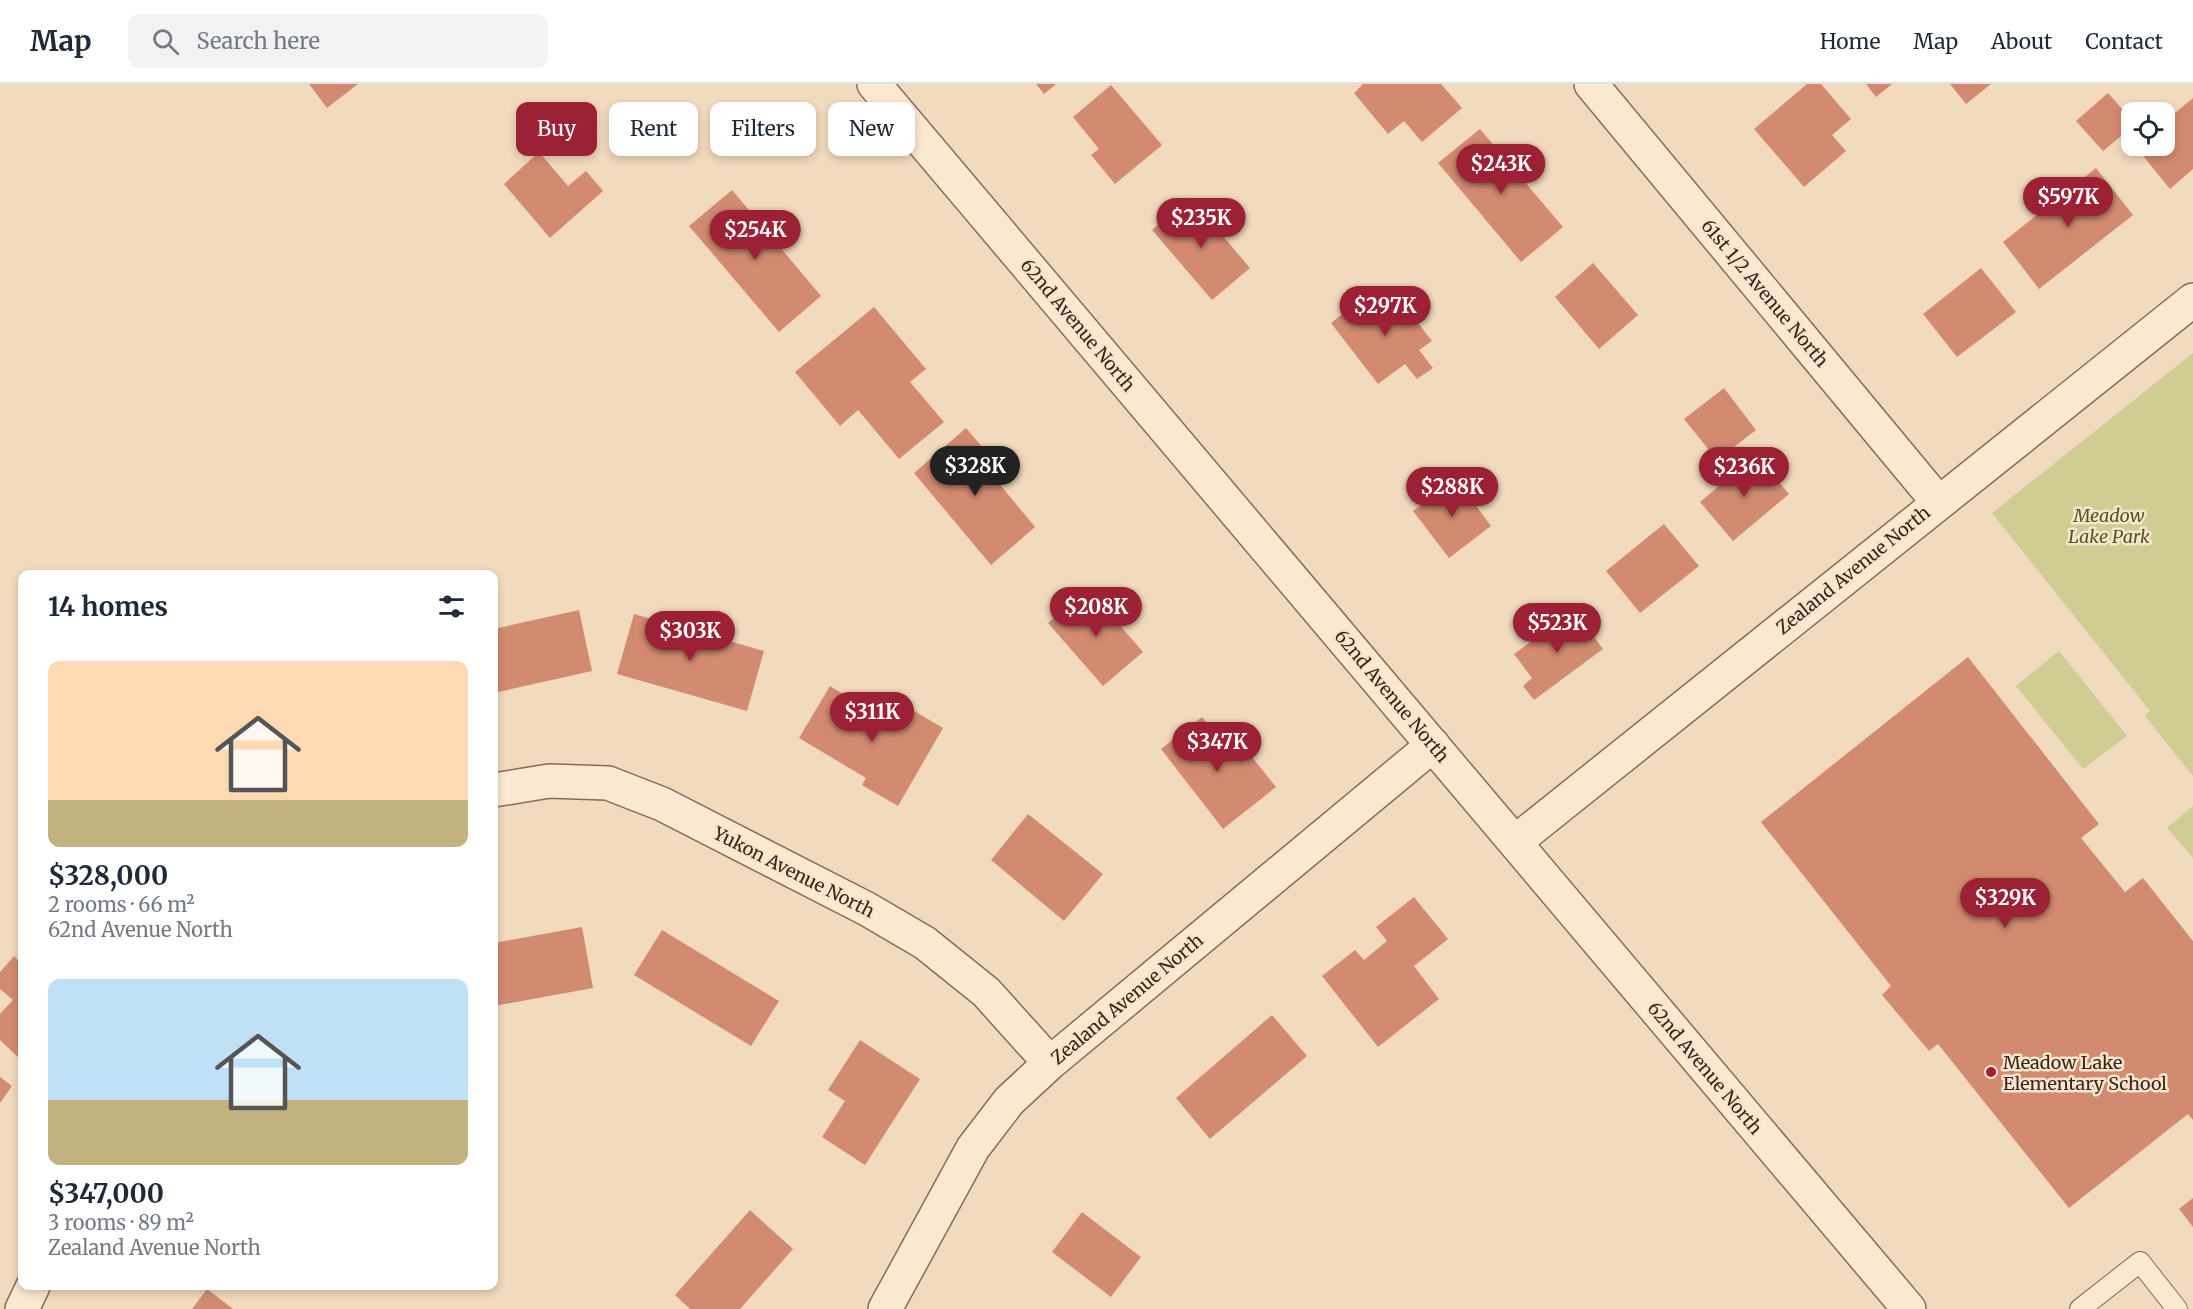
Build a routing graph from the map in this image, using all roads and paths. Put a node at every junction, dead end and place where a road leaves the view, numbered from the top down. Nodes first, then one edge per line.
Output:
1 (874, 84) edge
2 (1607, 90) edge
3 (2193, 300) edge
4 (1938, 502) junction
5 (1433, 745) junction
6 (498, 789) edge
7 (1515, 842) junction
8 (1050, 1063) junction
9 (31, 1290) edge
10 (22, 1309) edge
11 (885, 1309) edge
12 (1909, 1309) edge
13 (2080, 1309) edge
14 (2177, 1309) edge

1 - 5 street, 62nd Avenue North
2 - 4 street, 61st 1/2 Avenue North
3 - 4 street, Zealand Avenue North
4 - 7 street, Zealand Avenue North
5 - 7 street, 62nd Avenue North
5 - 8 street, Zealand Avenue North
6 - 8 street, Yukon Avenue North
7 - 12 street, 62nd Avenue North
8 - 11 street, Zealand Avenue North
9 - 10 street
13 - 14 lane

